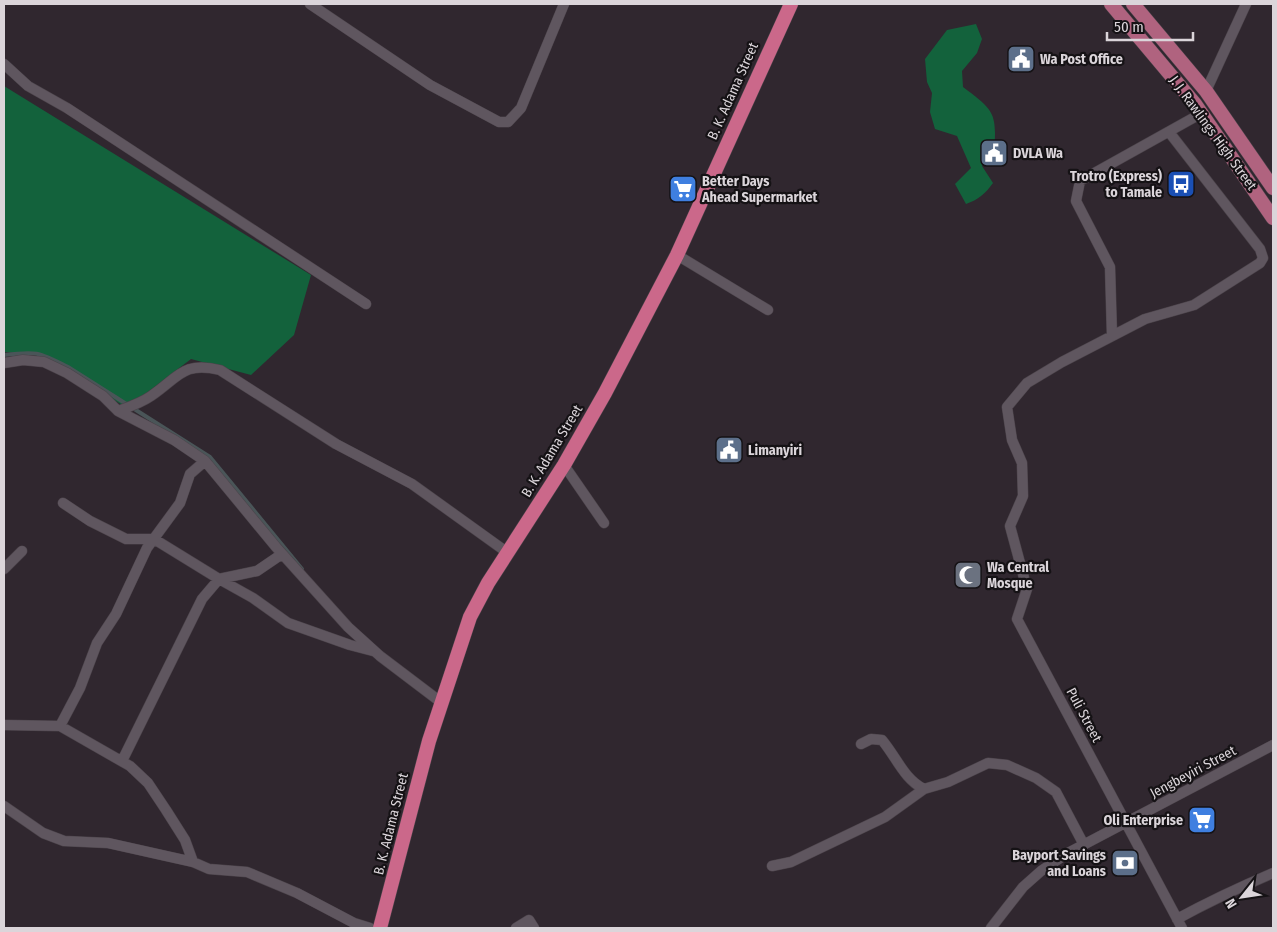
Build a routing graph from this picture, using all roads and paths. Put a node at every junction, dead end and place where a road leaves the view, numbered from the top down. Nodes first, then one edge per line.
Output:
1 (310, 4) edge
2 (564, 4) edge
3 (791, 4) edge
4 (1111, 4) edge
5 (1133, 4) edge
6 (1246, 4) edge
7 (4, 64) edge
8 (1206, 91) junction
9 (1202, 113) junction
10 (1169, 132) junction
11 (1273, 188) edge
12 (1273, 218) edge
13 (677, 255) junction
14 (366, 304) dead end
15 (768, 310) dead end
16 (1112, 336) junction
17 (4, 363) edge
18 (126, 408) junction
19 (205, 461) junction
20 (564, 464) junction
21 (63, 502) dead end
22 (604, 523) dead end
23 (154, 539) junction
24 (22, 551) dead end
25 (508, 553) junction
26 (282, 554) junction
27 (4, 569) edge
28 (219, 579) junction
29 (375, 652) junction
30 (442, 703) junction
31 (4, 725) edge
32 (60, 726) junction
33 (861, 744) dead end
34 (1273, 746) edge
35 (122, 762) junction
36 (924, 789) junction
37 (4, 806) edge
38 (1126, 824) junction
39 (1084, 845) junction
40 (193, 862) junction
41 (772, 866) dead end
42 (1273, 873) edge
43 (1179, 924) edge
44 (370, 928) edge
45 (380, 928) edge
46 (516, 928) edge
47 (534, 928) edge
48 (991, 928) edge

1 - 2 street
3 - 13 highway, B. K. Adama Street
4 - 9 main road, J. J. Rawlings High Street
5 - 8 main road, J. J. Rawlings High Street
6 - 8 street
7 - 14 street
8 - 11 main road, J. J. Rawlings High Street
9 - 10 street
9 - 12 main road, J. J. Rawlings High Street
10 - 16 street
10 - 16 street
13 - 15 street
13 - 20 highway, B. K. Adama Street
16 - 38 street, Puli Street
17 - 18 street
18 - 19 street
18 - 25 street
19 - 23 street
19 - 26 street
20 - 22 street
20 - 25 highway, B. K. Adama Street
21 - 23 street
23 - 28 street
23 - 32 street
24 - 27 street
25 - 30 highway, B. K. Adama Street
26 - 28 street
26 - 29 street
28 - 29 street
28 - 35 street
29 - 30 street
30 - 45 highway, B. K. Adama Street
31 - 32 street
32 - 35 street
33 - 36 street
34 - 38 street, Jengbeyiri Street
35 - 40 street
36 - 39 street
36 - 41 street
37 - 40 street
38 - 39 street, Jengbeyiri Street
38 - 43 street, Puli Street
39 - 48 street, Jengbeyiri Street
40 - 44 street
42 - 43 street
46 - 47 street

